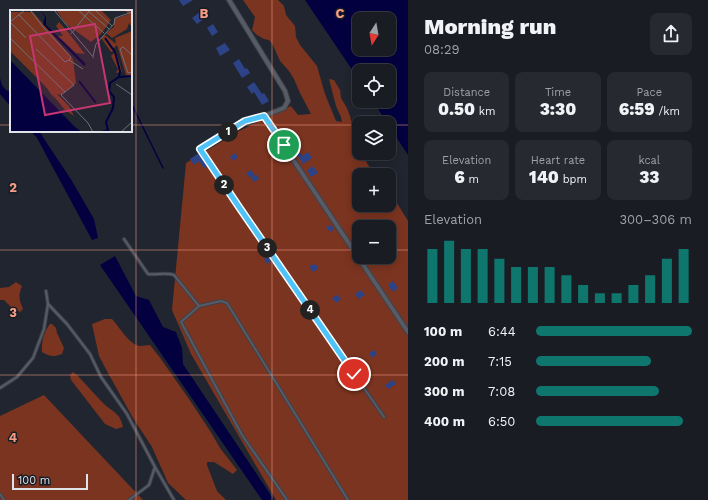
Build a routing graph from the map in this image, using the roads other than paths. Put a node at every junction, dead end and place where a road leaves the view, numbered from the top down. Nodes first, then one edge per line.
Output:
1 (229, 0) edge
2 (264, 116) junction
3 (200, 149) joint
4 (124, 240) dead end
5 (46, 291) dead end
6 (48, 304) junction
7 (199, 306) junction
8 (408, 332) edge
9 (0, 388) edge
10 (384, 417) dead end
11 (154, 467) junction
12 (0, 494) edge
13 (4, 500) edge
14 (129, 500) edge
15 (174, 500) edge
16 (287, 500) edge
17 (348, 500) edge

1 - 2 street
2 - 3 street
2 - 8 street
3 - 10 lane
4 - 7 lane
5 - 6 lane
6 - 9 lane
6 - 11 lane
7 - 16 lane
7 - 17 lane
11 - 14 lane
11 - 15 lane
12 - 13 lane

